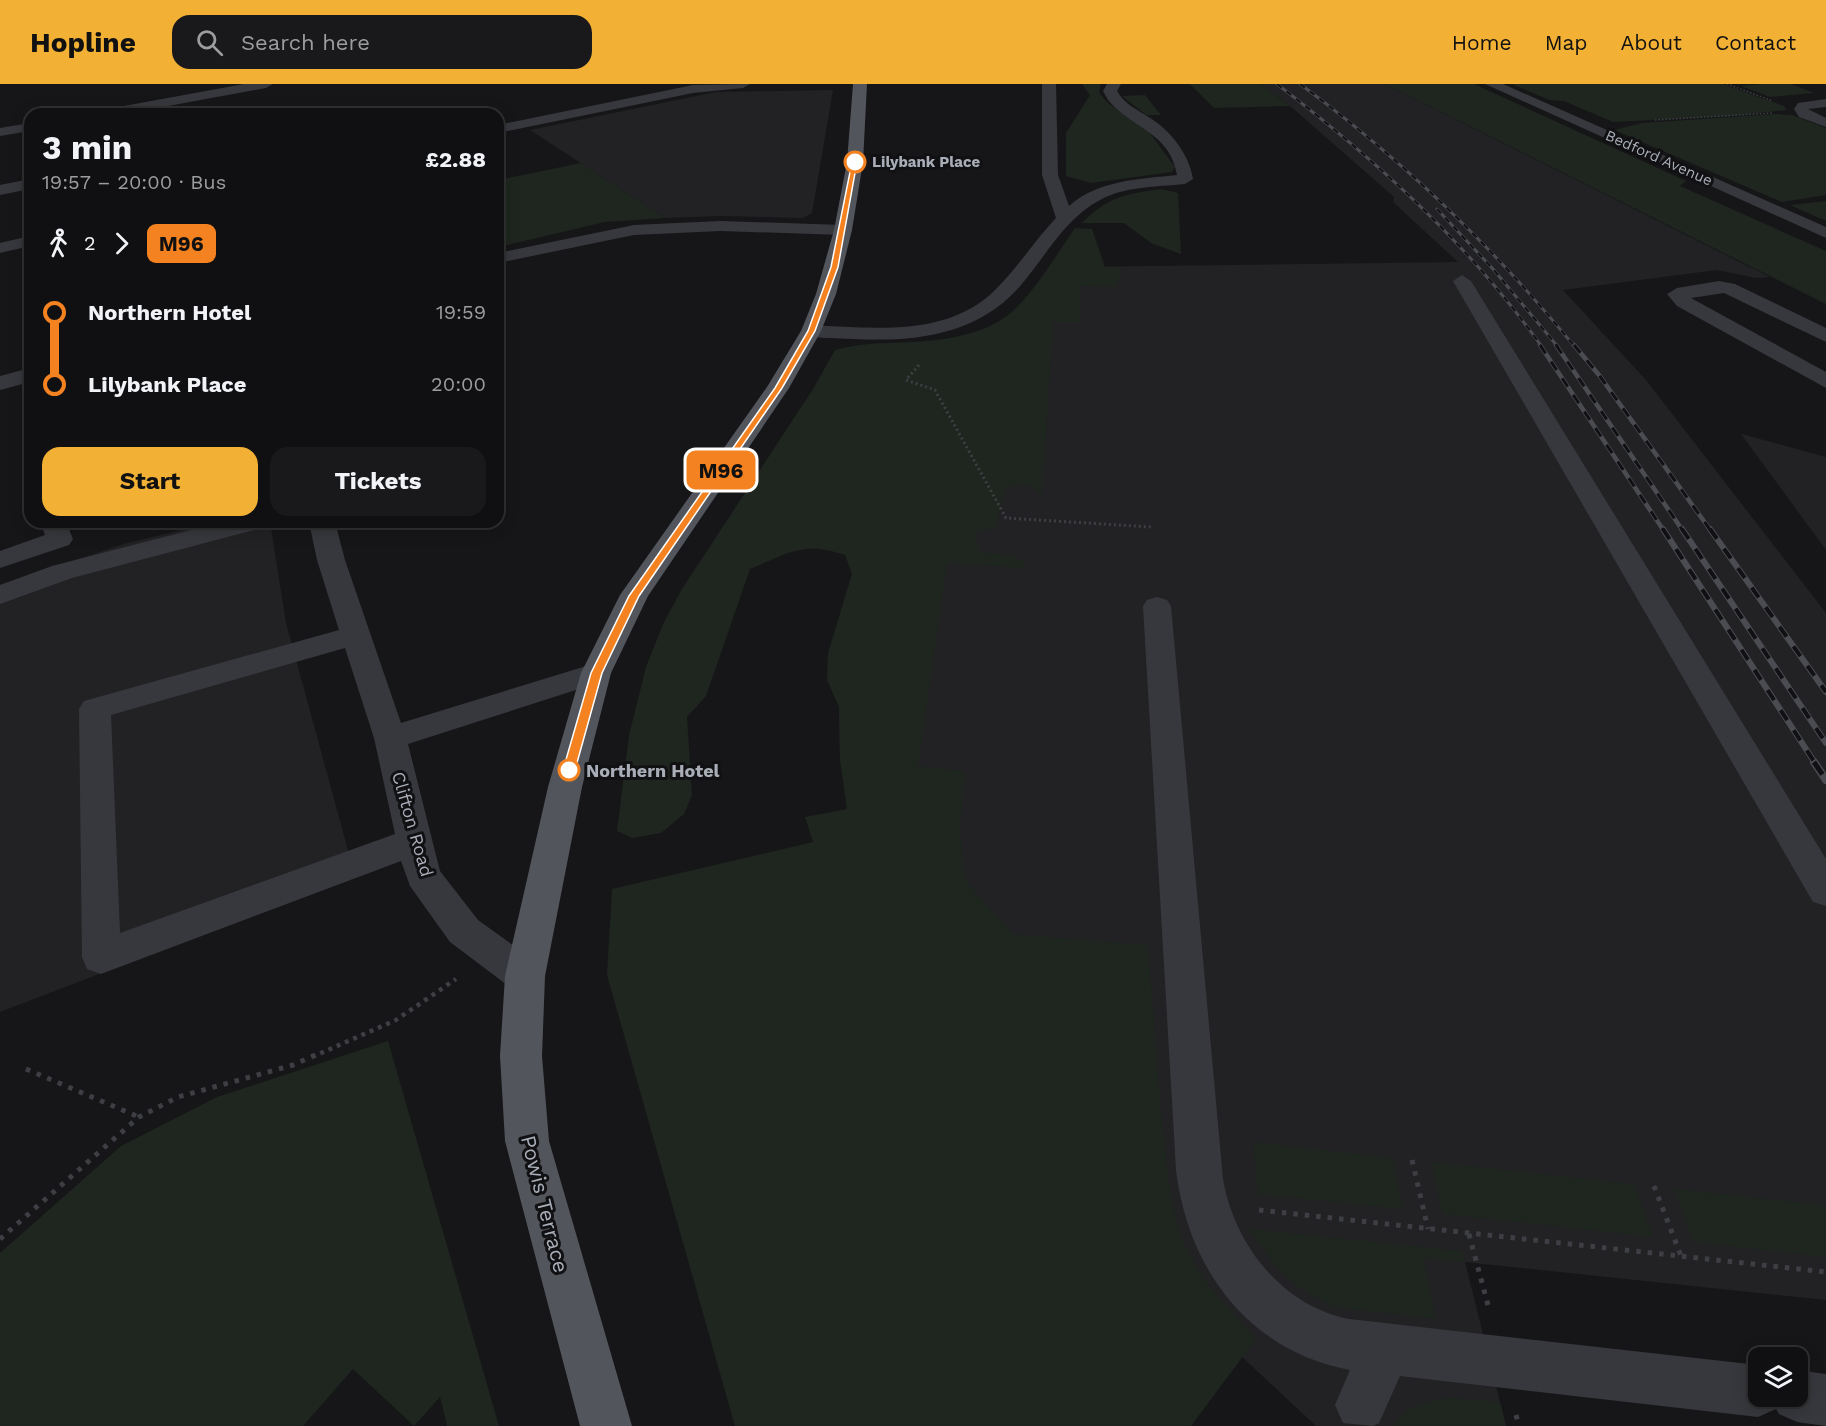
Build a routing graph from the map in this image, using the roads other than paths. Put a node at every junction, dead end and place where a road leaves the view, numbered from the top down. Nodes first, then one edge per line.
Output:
1 (266, 84) edge
2 (743, 84) edge
3 (860, 84) edge
4 (1049, 84) edge
5 (1114, 84) edge
6 (1492, 84) edge
7 (1826, 103) edge
8 (130, 107) edge
9 (1826, 123) edge
10 (24, 128) edge
11 (504, 128) edge
12 (0, 132) edge
13 (1050, 176) junction
14 (24, 185) edge
15 (0, 190) edge
16 (1096, 195) junction
17 (1065, 220) junction
18 (843, 230) junction
19 (1826, 232) edge
20 (24, 242) edge
21 (0, 248) edge
22 (504, 257) edge
23 (1462, 281) dead end
24 (811, 331) junction
25 (1826, 336) edge
26 (24, 377) edge
27 (1826, 381) edge
28 (0, 383) edge
29 (55, 528) edge
30 (230, 528) edge
31 (323, 528) edge
32 (0, 560) edge
33 (0, 595) edge
34 (1157, 606) dead end
35 (358, 635) junction
36 (596, 673) junction
37 (390, 738) junction
38 (415, 841) junction
39 (1826, 891) edge
40 (509, 965) junction
41 (1386, 1349) junction
42 (1748, 1390) edge
43 (1808, 1398) edge
44 (1826, 1400) edge
45 (1361, 1405) dead end
46 (606, 1426) edge

1 - 8 street
2 - 11 street
3 - 18 main road, Powis Terrace
4 - 13 street
5 - 16 street
6 - 19 street, Bedford Avenue
7 - 9 street
10 - 12 street
13 - 16 street
13 - 17 street
14 - 15 street
16 - 17 street
17 - 24 street
18 - 22 street
18 - 24 main road, Powis Terrace
20 - 21 street
23 - 39 street
24 - 36 main road, Powis Terrace
25 - 27 street
26 - 28 street
29 - 32 street
30 - 33 street
31 - 35 street, Clifton Road
34 - 41 street
35 - 37 street, Clifton Road
35 - 38 street
36 - 37 street
36 - 40 main road, Powis Terrace
37 - 38 street, Clifton Road
38 - 40 street, Clifton Road
40 - 46 main road, Powis Terrace
41 - 42 street
41 - 45 street
43 - 44 street

